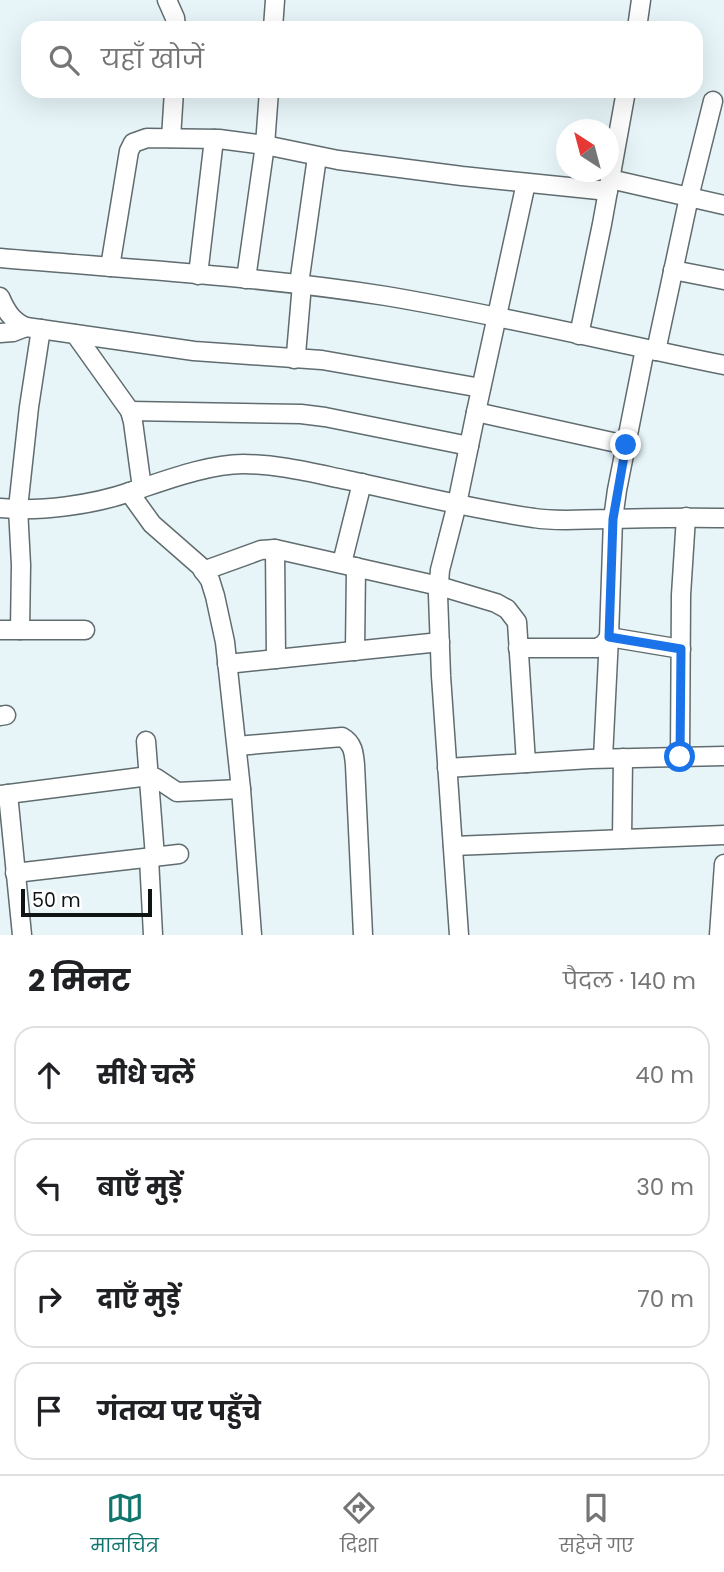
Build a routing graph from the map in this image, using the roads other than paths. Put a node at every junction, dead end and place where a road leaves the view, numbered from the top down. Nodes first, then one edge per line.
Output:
1 (167, 0) edge
2 (275, 0) edge
3 (641, 0) edge
4 (175, 21) edge
5 (274, 21) edge
6 (638, 21) edge
7 (174, 98) edge
8 (268, 98) edge
9 (625, 98) edge
10 (713, 101) dead end
11 (171, 138) junction
12 (214, 139) junction
13 (265, 145) junction
14 (317, 157) junction
15 (526, 183) junction
16 (609, 185) junction
17 (689, 197) junction
18 (724, 205) edge
19 (0, 258) edge
20 (110, 267) junction
21 (673, 270) junction
22 (198, 275) junction
23 (246, 279) junction
24 (724, 281) edge
25 (301, 284) junction
26 (0, 297) edge
27 (497, 317) junction
28 (34, 328) junction
29 (0, 333) edge
30 (75, 334) junction
31 (579, 335) junction
32 (651, 350) junction
33 (294, 359) junction
34 (724, 365) edge
35 (481, 388) junction
36 (130, 411) junction
37 (476, 412) junction
38 (626, 445) junction
39 (469, 446) junction
40 (362, 483) junction
41 (136, 490) junction
42 (457, 504) junction
43 (9, 508) edge
44 (686, 517) junction
45 (724, 518) edge
46 (613, 519) junction
47 (275, 549) junction
48 (349, 565) junction
49 (203, 571) junction
50 (439, 586) junction
51 (0, 630) edge
52 (20, 630) junction
53 (85, 631) dead end
54 (609, 637) junction
55 (440, 642) junction
56 (518, 648) junction
57 (681, 649) junction
58 (355, 650) junction
59 (276, 659) junction
60 (228, 664) junction
61 (146, 741) dead end
62 (237, 746) junction
63 (724, 756) edge
64 (680, 757) junction
65 (603, 758) junction
66 (622, 758) junction
67 (526, 763) junction
68 (447, 768) junction
69 (149, 776) junction
70 (241, 789) junction
71 (4, 794) edge
72 (724, 835) edge
73 (622, 839) junction
74 (453, 846) junction
75 (179, 854) dead end
76 (152, 857) junction
77 (724, 864) edge
78 (15, 873) junction
79 (22, 935) edge
80 (153, 935) edge
81 (251, 935) edge
82 (363, 935) edge
83 (459, 935) edge
84 (719, 935) edge

1 - 4 street
2 - 5 street
3 - 6 street
7 - 11 street
8 - 13 street
9 - 16 street
10 - 17 street
11 - 12 street
11 - 20 street
12 - 13 street
12 - 22 street
13 - 14 street
13 - 23 street
14 - 15 street
14 - 25 street
15 - 16 street
15 - 27 street
16 - 17 street
16 - 31 street
17 - 18 street
17 - 21 street
19 - 20 street
20 - 22 street
21 - 24 street
21 - 32 street
22 - 23 street
23 - 25 street
25 - 27 street
25 - 33 street
26 - 28 street
27 - 31 street
27 - 35 street
28 - 29 street
28 - 30 street
28 - 43 street
30 - 33 street
30 - 36 street
31 - 32 street
32 - 34 street
32 - 38 street
33 - 35 street
35 - 37 street
36 - 39 street
36 - 41 street
37 - 38 street
37 - 39 street
38 - 46 street
39 - 42 street
40 - 41 street
40 - 42 street
40 - 48 street
41 - 43 street
41 - 49 street
42 - 46 street
42 - 50 street
43 - 52 street
44 - 45 street
44 - 46 street
44 - 57 street
46 - 54 street
47 - 48 street
47 - 49 street
47 - 59 street
48 - 50 street
48 - 58 street
49 - 60 street
50 - 55 street
50 - 56 street
51 - 52 street
52 - 53 street
54 - 56 street
54 - 57 street
54 - 65 street
55 - 58 street
55 - 68 street
56 - 67 street
57 - 64 street
58 - 59 street
59 - 60 street
60 - 62 street
61 - 69 street
62 - 70 street
62 - 82 street
63 - 64 street
64 - 66 street
65 - 66 street
65 - 67 street
66 - 73 street
67 - 68 street
68 - 74 street
69 - 70 street
69 - 71 street
69 - 76 street
70 - 81 street
71 - 78 street
72 - 73 street
73 - 74 street
74 - 83 street
75 - 76 street
76 - 78 street
76 - 80 street
77 - 84 street
78 - 79 street

